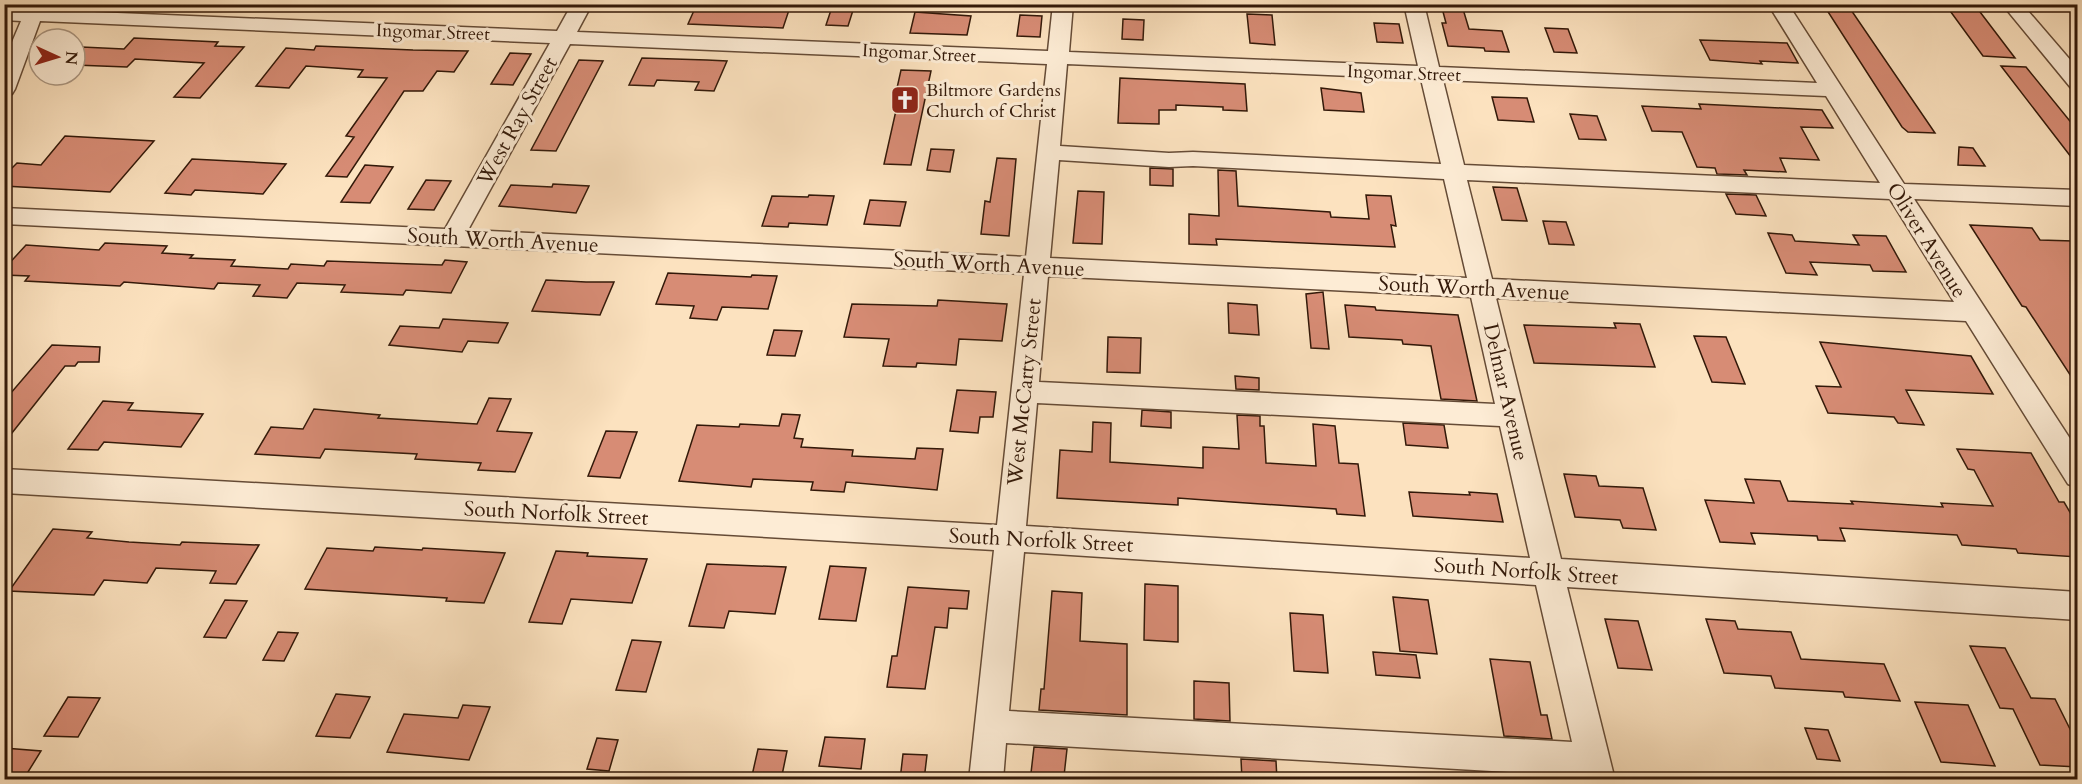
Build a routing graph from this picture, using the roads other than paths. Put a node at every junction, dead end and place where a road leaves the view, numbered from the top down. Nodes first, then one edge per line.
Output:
1 (582, 4) edge
2 (1063, 4) edge
3 (1414, 4) edge
4 (1778, 4) edge
5 (2011, 4) edge
6 (35, 10) edge
7 (4, 14) edge
8 (564, 37) junction
9 (1058, 59) junction
10 (1431, 74) junction
11 (2078, 83) edge
12 (4, 89) edge
13 (1833, 90) junction
14 (1048, 152) junction
15 (1454, 173) junction
16 (1897, 192) junction
17 (2078, 198) edge
18 (4, 216) edge
19 (452, 238) junction
20 (1037, 266) junction
21 (1481, 288) junction
22 (1973, 312) junction
23 (1024, 392) junction
24 (1512, 416) junction
25 (2078, 476) edge
26 (4, 481) edge
27 (1008, 538) junction
28 (1549, 572) junction
29 (2078, 606) edge
30 (991, 726) junction
31 (1596, 770) edge
32 (986, 780) edge

1 - 8 street, West Ray Street
2 - 9 street, West McCarty Street
3 - 10 street, Delmar Avenue
4 - 13 street, Oliver Avenue
5 - 11 street
6 - 7 street, Ingomar Street
6 - 8 street, Ingomar Street
6 - 12 street
8 - 9 street, Ingomar Street
8 - 19 street, West Ray Street
9 - 10 street, Ingomar Street
9 - 14 street, West McCarty Street
10 - 13 street, Ingomar Street
10 - 15 street, Delmar Avenue
13 - 16 street, Oliver Avenue
14 - 15 street
14 - 20 street, West McCarty Street
15 - 16 street
15 - 21 street, Delmar Avenue
16 - 17 street
16 - 22 street, Oliver Avenue
18 - 19 street, South Worth Avenue
19 - 20 street, South Worth Avenue
20 - 21 street, South Worth Avenue
20 - 23 street, West McCarty Street
21 - 22 street, South Worth Avenue
21 - 24 street, Delmar Avenue
22 - 25 street, Oliver Avenue
23 - 24 street
23 - 27 street, West McCarty Street
24 - 28 street, Delmar Avenue
26 - 27 street, South Norfolk Street
27 - 28 street, South Norfolk Street
27 - 30 street, West McCarty Street
28 - 29 street, South Norfolk Street
28 - 31 street, Delmar Avenue
30 - 31 street
30 - 32 street, West McCarty Street

